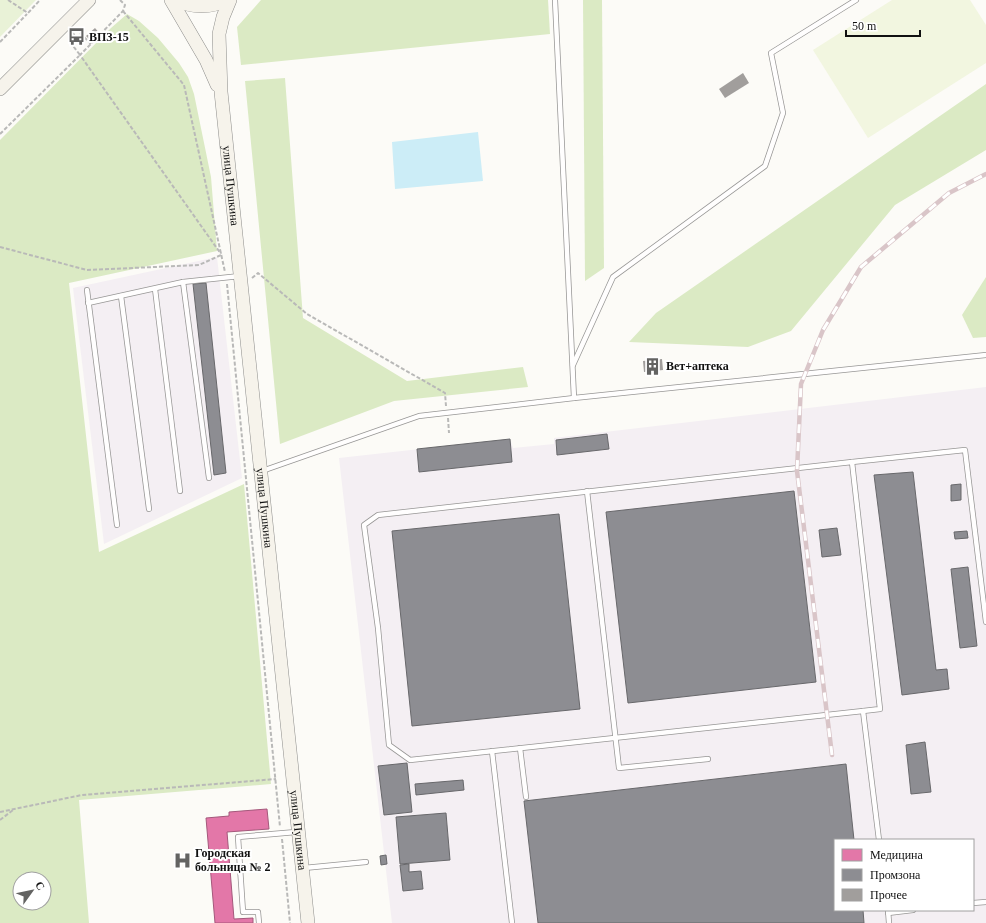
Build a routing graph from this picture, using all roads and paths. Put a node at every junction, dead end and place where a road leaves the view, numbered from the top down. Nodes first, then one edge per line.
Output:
1 (8, 0) edge
2 (40, 0) edge
3 (89, 0) edge
4 (120, 0) edge
5 (171, 0) edge
6 (176, 0) edge
7 (226, 0) edge
8 (230, 0) edge
9 (555, 0) edge
10 (856, 0) edge
11 (123, 11) junction
12 (28, 14) junction
13 (80, 33) dead end
14 (0, 42) edge
15 (70, 42) dead end
16 (91, 44) junction
17 (80, 55) junction
18 (0, 89) edge
19 (221, 92) junction
20 (0, 134) edge
21 (0, 247) edge
22 (221, 255) junction
23 (226, 278) junction
24 (240, 278) junction
25 (183, 282) junction
26 (155, 289) junction
27 (87, 290) dead end
28 (121, 296) junction
29 (88, 303) junction
30 (986, 355) edge
31 (573, 365) junction
32 (574, 398) junction
33 (447, 413) junction
34 (450, 433) dead end
35 (852, 462) junction
36 (260, 472) junction
37 (208, 478) dead end
38 (180, 491) dead end
39 (587, 491) junction
40 (149, 509) dead end
41 (117, 525) dead end
42 (986, 622) edge
43 (863, 712) junction
44 (615, 738) junction
45 (520, 748) junction
46 (492, 751) junction
47 (708, 759) dead end
48 (276, 779) junction
49 (526, 797) dead end
50 (14, 810) junction
51 (0, 812) edge
52 (0, 820) edge
53 (298, 832) junction
54 (281, 833) junction
55 (879, 839) edge
56 (366, 862) dead end
57 (302, 868) junction
58 (986, 902) edge
59 (974, 903) edge
60 (888, 911) edge
61 (259, 923) edge
62 (290, 923) edge
63 (308, 923) edge
64 (512, 923) edge
65 (889, 923) edge

1 - 12 path
2 - 12 path
3 - 18 main road
4 - 11 path
5 - 19 main road, улица Пушкина
6 - 7 main road
8 - 19 main road, улица Пушкина
9 - 31 lane
10 - 31 lane
11 - 16 path
11 - 22 path
12 - 14 path
13 - 16 path
15 - 17 path
16 - 17 path
17 - 20 path
17 - 22 path
19 - 24 main road, улица Пушкина
21 - 22 path
22 - 23 path
23 - 24 lane
23 - 25 lane
24 - 33 path
24 - 36 main road, улица Пушкина
24 - 48 path
25 - 26 lane
25 - 37 lane
26 - 28 lane
26 - 38 lane
27 - 29 lane
28 - 29 lane
28 - 40 lane
29 - 41 lane
30 - 32 lane
31 - 32 lane
32 - 33 lane
33 - 34 path
33 - 36 lane
35 - 39 lane
35 - 42 lane
35 - 43 lane
36 - 53 main road, улица Пушкина
39 - 44 lane
39 - 46 lane
43 - 44 lane
43 - 55 lane
44 - 45 lane
44 - 47 lane
45 - 46 lane
45 - 49 lane
46 - 64 lane
48 - 50 path
48 - 54 path
50 - 51 path
50 - 52 path
53 - 54 lane
53 - 57 main road, улица Пушкина
54 - 61 lane
54 - 62 path
56 - 57 lane
57 - 63 main road, улица Пушкина
58 - 59 lane
60 - 65 lane

